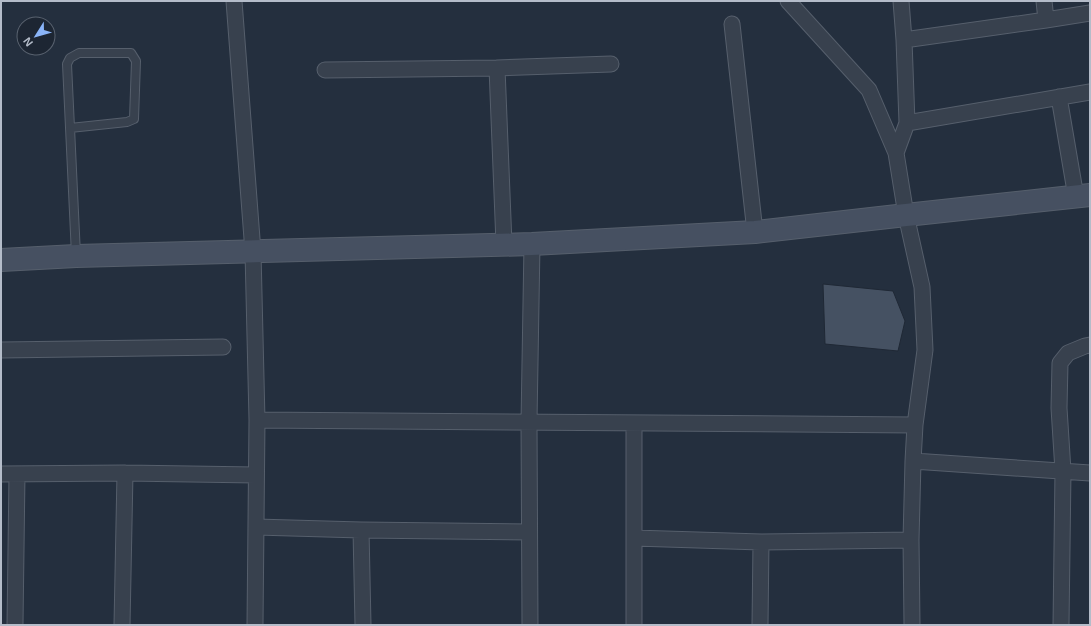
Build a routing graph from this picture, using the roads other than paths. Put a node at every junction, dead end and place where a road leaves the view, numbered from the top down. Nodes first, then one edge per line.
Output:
1 (234, 1) edge
2 (788, 1) edge
3 (901, 1) edge
4 (1044, 1) edge
5 (1090, 13) edge
6 (1046, 20) junction
7 (732, 24) dead end
8 (904, 40) junction
9 (611, 64) dead end
10 (497, 68) junction
11 (325, 70) dead end
12 (1090, 92) edge
13 (1059, 97) junction
14 (907, 123) junction
15 (70, 128) junction
16 (896, 153) junction
17 (1083, 196) edge
18 (906, 215) junction
19 (755, 232) junction
20 (504, 244) junction
21 (532, 244) junction
22 (253, 252) junction
23 (76, 256) junction
24 (1, 260) edge
25 (1090, 345) edge
26 (223, 347) dead end
27 (1, 350) edge
28 (257, 420) junction
29 (529, 422) junction
30 (634, 422) junction
31 (915, 425) junction
32 (913, 461) junction
33 (1063, 471) junction
34 (125, 473) junction
35 (1090, 473) edge
36 (1, 474) edge
37 (17, 474) junction
38 (256, 475) junction
39 (256, 527) junction
40 (361, 530) junction
41 (529, 532) junction
42 (634, 538) junction
43 (911, 540) junction
44 (761, 542) junction
45 (8, 594) edge
46 (14, 625) edge
47 (122, 625) edge
48 (255, 625) edge
49 (363, 625) edge
50 (530, 625) edge
51 (634, 625) edge
52 (760, 625) edge
53 (912, 625) edge
54 (1061, 625) edge

1 - 22 street
2 - 16 street
3 - 8 street
4 - 6 street
5 - 6 street
6 - 8 street
7 - 19 street
8 - 14 street
9 - 10 street
10 - 11 street
10 - 20 street
12 - 13 street
13 - 14 street
13 - 17 street
14 - 16 street
15 - 15 lane
15 - 23 lane
16 - 18 street
17 - 18 street
18 - 19 street
18 - 31 street
19 - 21 street
20 - 21 street
20 - 22 street
21 - 29 street
22 - 23 street
22 - 28 street
23 - 24 street
25 - 33 street
26 - 27 street
28 - 29 street
28 - 38 street
29 - 30 street
29 - 41 street
30 - 31 street
30 - 42 street
31 - 32 street
32 - 33 street
32 - 43 street
33 - 35 street
33 - 54 street
34 - 37 street
34 - 38 street
34 - 47 street
36 - 37 street
37 - 45 street
38 - 39 street
39 - 40 street
39 - 48 street
40 - 41 street
40 - 49 street
41 - 50 street
42 - 44 street
42 - 51 street
43 - 44 street
43 - 53 street
44 - 52 street
45 - 46 street

